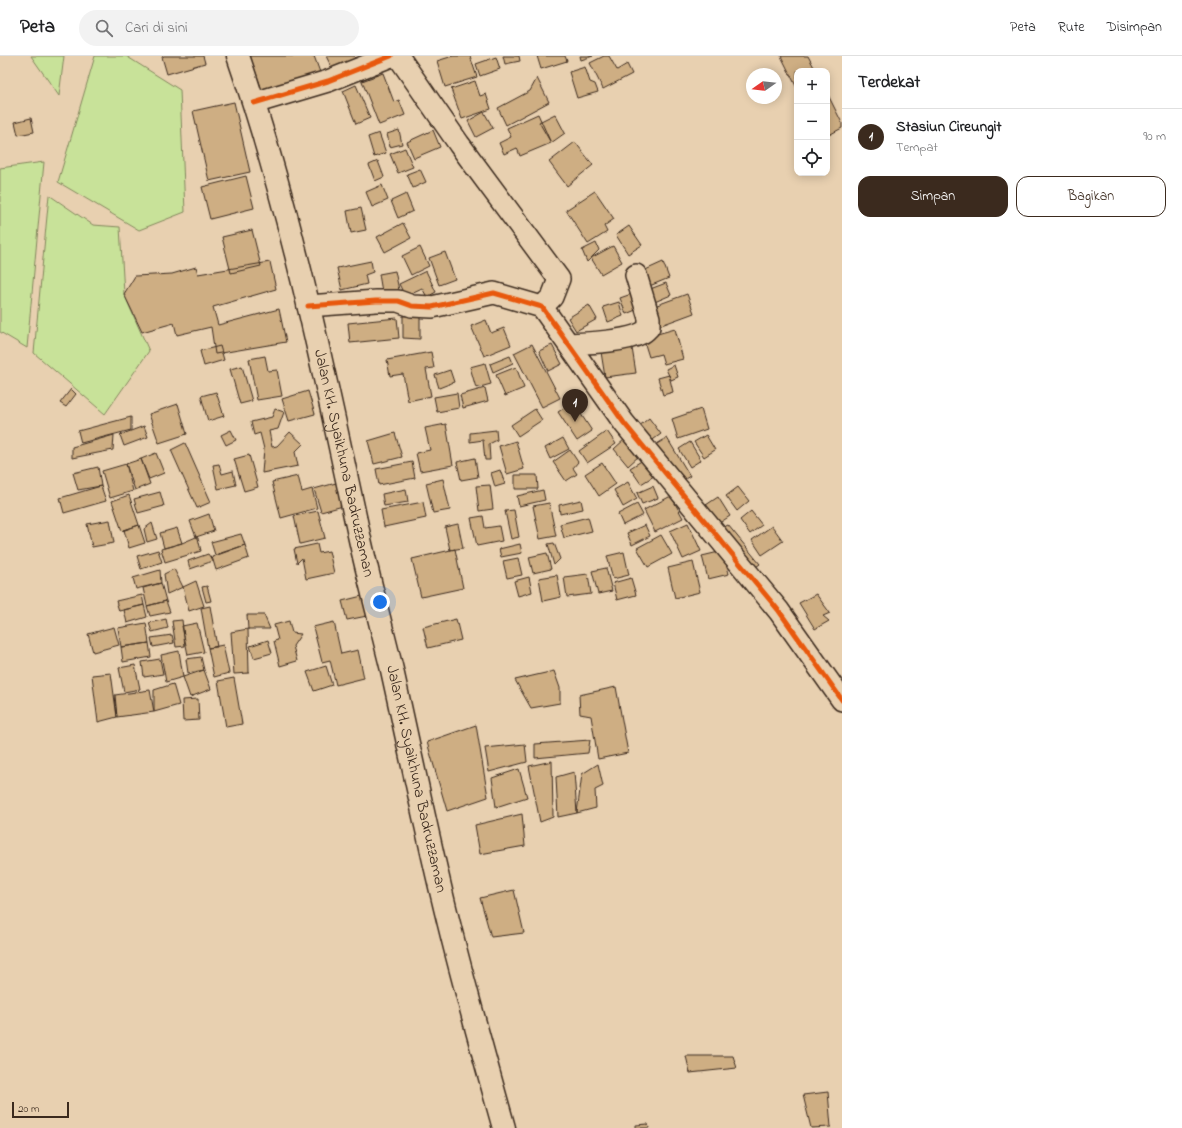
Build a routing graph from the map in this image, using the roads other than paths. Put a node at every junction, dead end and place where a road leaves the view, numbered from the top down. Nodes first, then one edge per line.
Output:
1 (238, 56) edge
2 (391, 56) edge
3 (398, 56) edge
4 (254, 103) junction
5 (636, 275) dead end
6 (308, 306) junction
7 (542, 307) junction
8 (568, 344) junction
9 (842, 700) edge
10 (504, 1128) edge

1 - 4 main road, Jalan KH. Syaikhuna Badruzzaman
2 - 4 street
3 - 7 street
4 - 6 main road, Jalan KH. Syaikhuna Badruzzaman
5 - 8 street
6 - 7 street
6 - 10 main road, Jalan KH. Syaikhuna Badruzzaman
7 - 8 street
8 - 9 street

